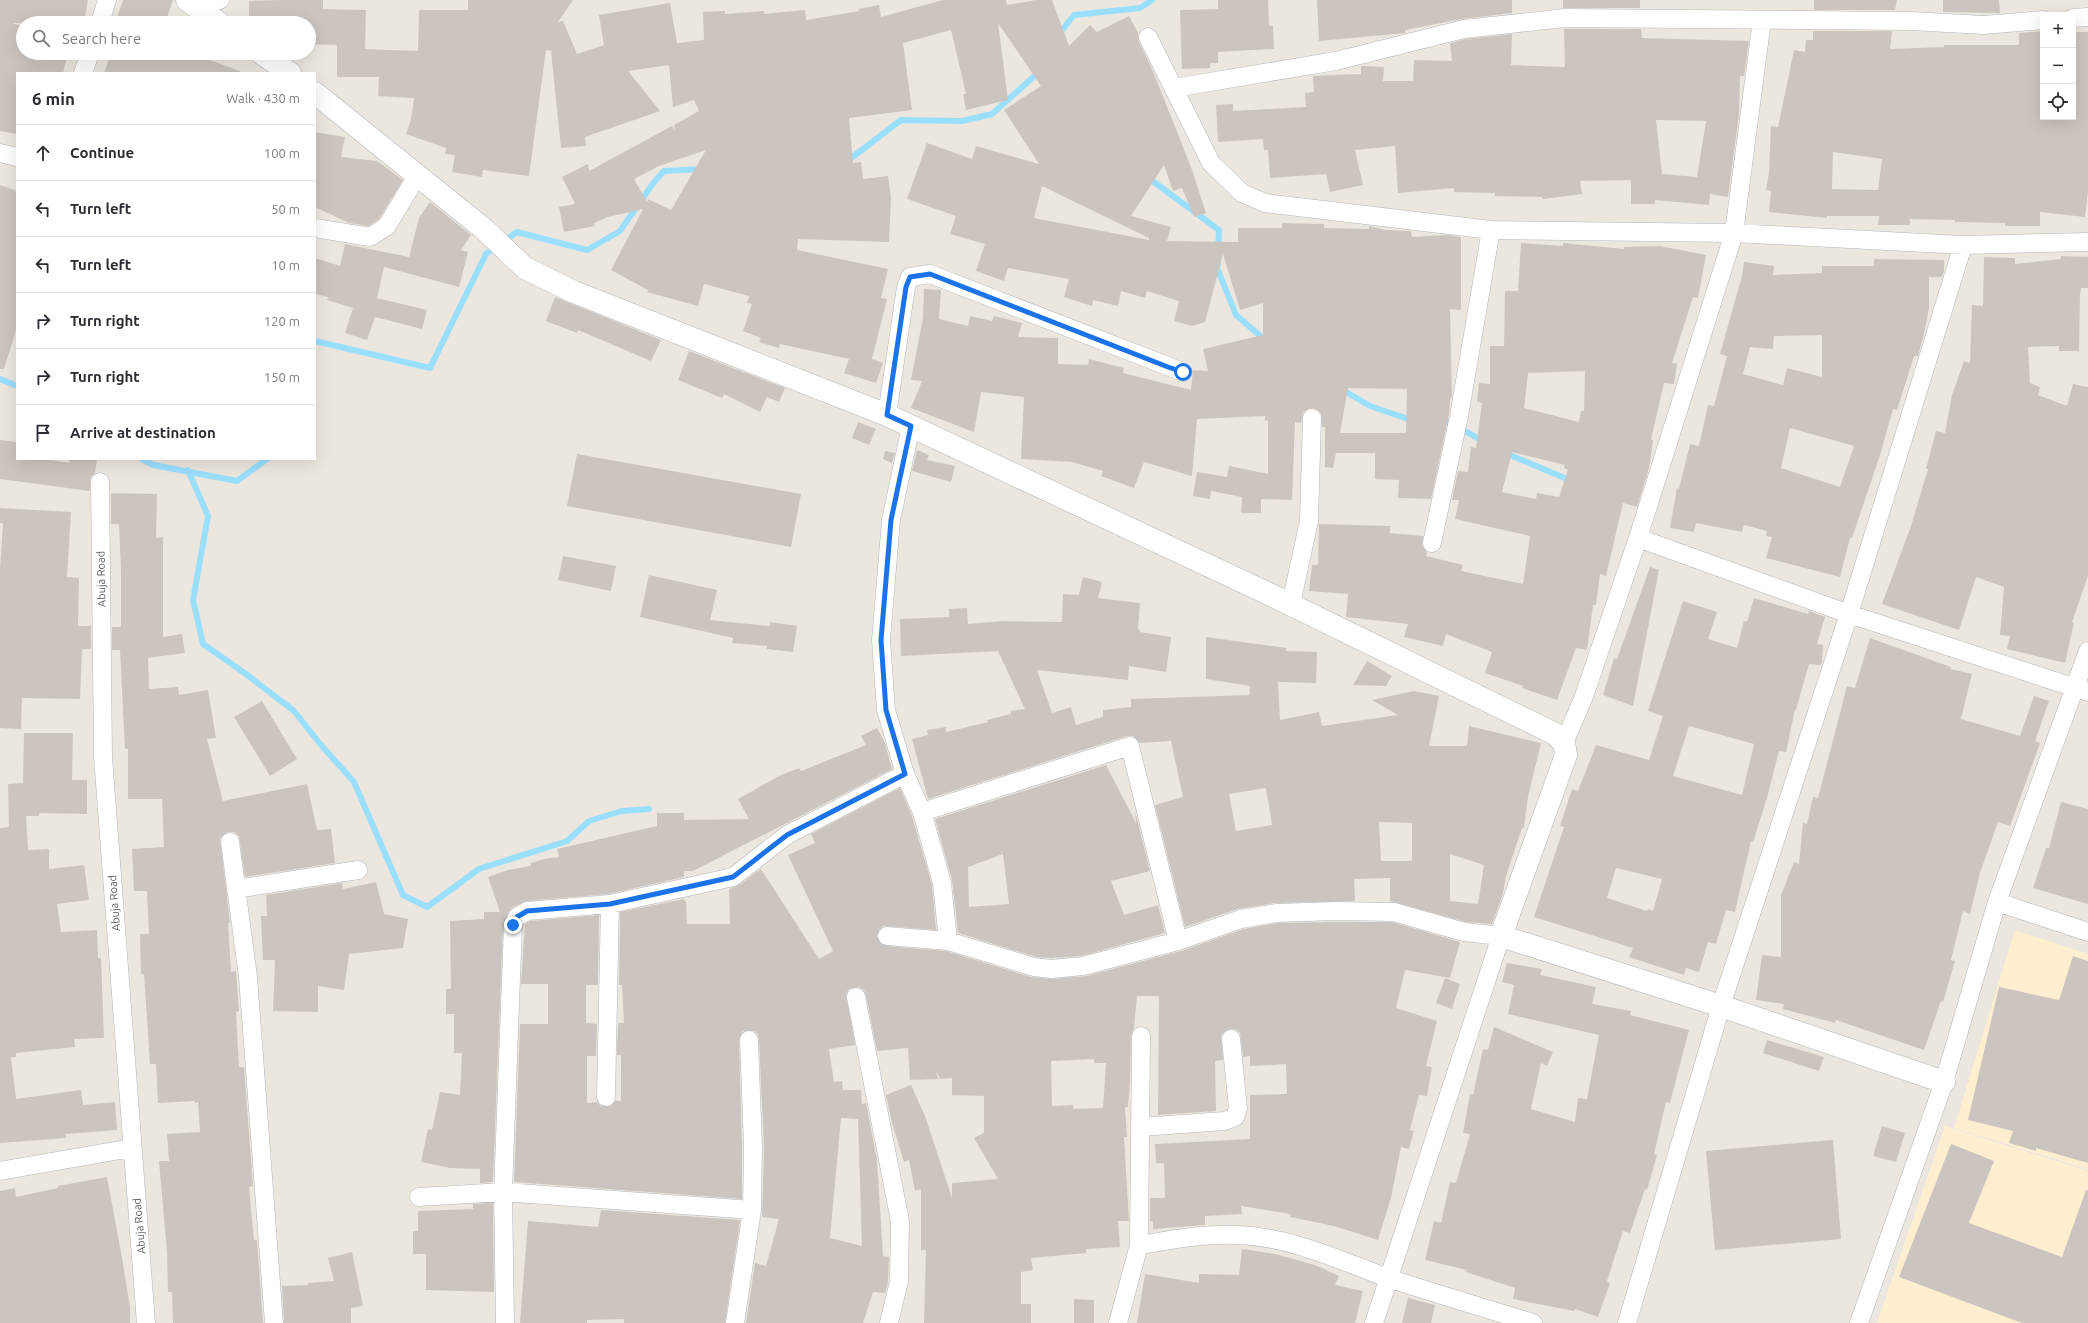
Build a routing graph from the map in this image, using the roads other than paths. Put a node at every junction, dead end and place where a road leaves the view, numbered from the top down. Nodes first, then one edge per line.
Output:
1 (107, 0) edge
2 (220, 0) edge
3 (190, 2) edge
4 (102, 16) edge
5 (209, 16) edge
6 (2088, 17) edge
7 (2076, 18) edge
8 (1762, 20) junction
9 (2040, 20) edge
10 (1148, 37) dead end
11 (88, 60) edge
12 (272, 60) edge
13 (83, 72) edge
14 (289, 72) edge
15 (1174, 88) junction
16 (316, 94) edge
17 (0, 153) edge
18 (16, 157) edge
19 (417, 176) junction
20 (316, 228) edge
21 (1491, 230) junction
22 (1734, 233) junction
23 (2088, 242) edge
24 (1963, 245) junction
25 (1183, 372) dead end
26 (887, 415) junction
27 (1312, 418) dead end
28 (911, 426) junction
29 (100, 482) dead end
30 (1638, 538) junction
31 (1432, 543) dead end
32 (1291, 604) junction
33 (1849, 614) junction
34 (2088, 651) edge
35 (2082, 690) edge
36 (1564, 743) junction
37 (905, 774) junction
38 (922, 812) junction
39 (230, 842) dead end
40 (358, 870) dead end
41 (236, 889) junction
42 (1997, 902) junction
43 (610, 904) junction
44 (2088, 932) edge
45 (887, 936) dead end
46 (1501, 936) junction
47 (948, 941) junction
48 (1178, 941) junction
49 (856, 997) dead end
50 (1721, 1006) junction
51 (1141, 1036) dead end
52 (1231, 1039) dead end
53 (750, 1040) dead end
54 (1944, 1082) junction
55 (606, 1097) dead end
56 (1140, 1127) junction
57 (132, 1148) junction
58 (0, 1171) edge
59 (503, 1192) junction
60 (419, 1197) dead end
61 (752, 1210) junction
62 (1139, 1245) junction
63 (1390, 1278) junction
64 (146, 1323) edge
65 (274, 1323) edge
66 (505, 1323) edge
67 (735, 1323) edge
68 (888, 1323) edge
69 (1118, 1323) edge
70 (1374, 1323) edge
71 (1532, 1323) edge
72 (1627, 1323) edge
73 (1859, 1323) edge

1 - 4 street
2 - 3 street
3 - 5 street
6 - 7 street
8 - 9 street
8 - 15 street
8 - 22 street
10 - 15 street
11 - 13 street
12 - 14 street
15 - 21 street
16 - 19 street
17 - 18 street
19 - 20 street
19 - 26 street
21 - 22 street
21 - 31 street
22 - 24 street
22 - 30 street
23 - 24 street
24 - 33 street
25 - 26 street
26 - 28 street
27 - 32 street
28 - 32 street
28 - 37 street
29 - 57 street, Abuja Road
30 - 33 street
30 - 36 street
32 - 36 street
33 - 35 street
33 - 50 street
34 - 35 street
35 - 42 street
36 - 46 street
37 - 38 street
37 - 43 street
38 - 47 street
38 - 48 street
39 - 41 street
40 - 41 street
41 - 65 street
42 - 44 street
42 - 54 street
43 - 55 street
43 - 59 street
45 - 47 street
46 - 48 street
46 - 50 street
46 - 63 street
47 - 48 street
49 - 68 street
50 - 54 street
50 - 72 street
51 - 56 street
52 - 56 street
53 - 61 street
54 - 73 street
56 - 62 street
57 - 58 street
57 - 64 street, Abuja Road
59 - 60 street
59 - 61 street
59 - 66 street
61 - 67 street
62 - 63 street
62 - 69 street
63 - 70 street
63 - 71 street

